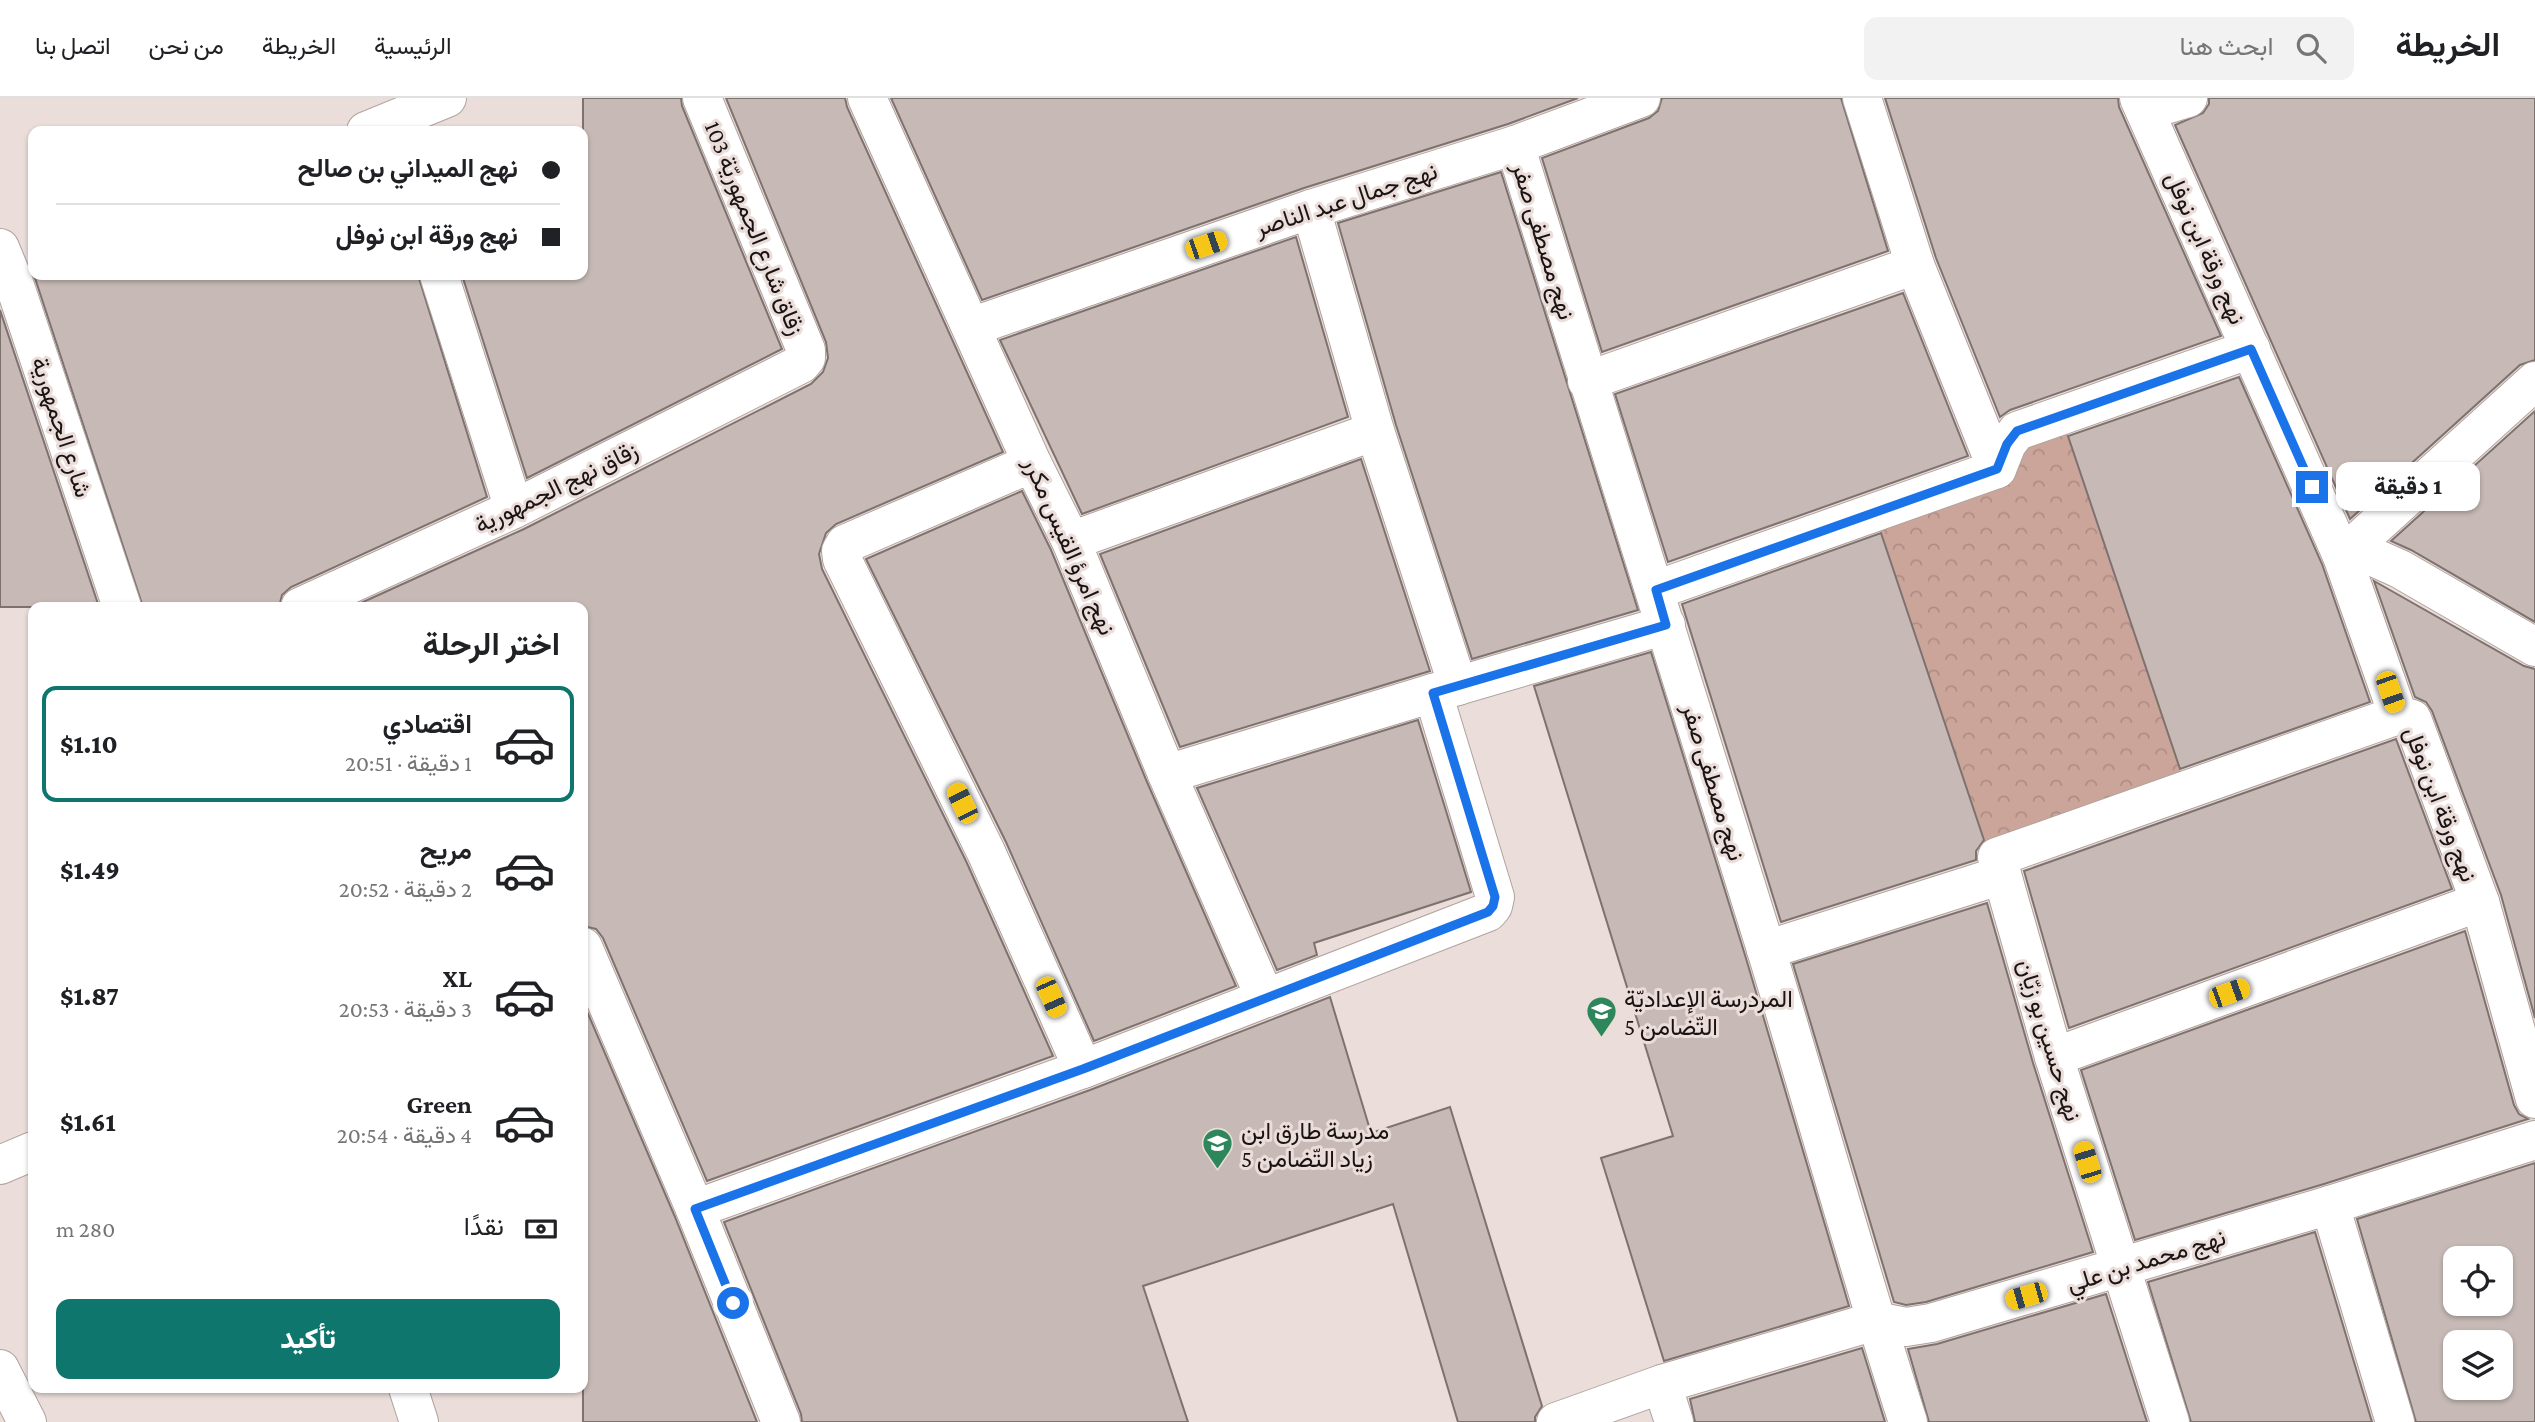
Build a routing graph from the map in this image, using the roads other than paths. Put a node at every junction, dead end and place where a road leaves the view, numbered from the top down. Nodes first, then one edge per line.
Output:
1 (447, 98) edge
2 (702, 98) edge
3 (867, 98) edge
4 (1862, 98) edge
5 (2188, 98) edge
6 (1620, 102) edge
7 (2142, 104) edge
8 (387, 126) edge
9 (1515, 145) junction
10 (1311, 209) junction
11 (15, 264) edge
12 (1915, 265) junction
13 (441, 280) edge
14 (971, 327) junction
15 (2251, 349) junction
16 (806, 358) joint
17 (1587, 381) junction
18 (2535, 381) edge
19 (1375, 431) junction
20 (1032, 463) junction
21 (1997, 469) junction
22 (514, 509) junction
23 (1071, 541) junction
24 (2347, 552) junction
25 (120, 602) edge
26 (311, 602) edge
27 (1661, 608) junction
28 (2535, 647) edge
29 (1446, 689) junction
30 (2398, 715) junction
31 (1167, 774) junction
32 (1999, 866) junction
33 (2480, 902) junction
34 (1766, 950) junction
35 (588, 959) edge
36 (1265, 998) junction
37 (2054, 1056) junction
38 (1083, 1069) junction
39 (2535, 1099) edge
40 (2535, 1140) edge
41 (28, 1153) edge
42 (0, 1166) edge
43 (2330, 1205) junction
44 (695, 1209) junction
45 (2120, 1268) junction
46 (1875, 1321) junction
47 (0, 1369) edge
48 (1662, 1384) junction
49 (410, 1393) edge
50 (27, 1422) edge
51 (419, 1422) edge
52 (781, 1422) edge
53 (1556, 1422) edge
54 (1674, 1422) edge
55 (1908, 1422) edge
56 (2170, 1422) edge
57 (2395, 1422) edge

1 - 8 street
2 - 16 street, زقاق شارع الجمهوريّة 103
3 - 14 street, نهج امرؤ القيس مكرر
4 - 12 street
5 - 7 street
6 - 9 street, نهج جمال عبد الناصر
7 - 15 street, نهج ورقة ابن نوفل
9 - 10 street, نهج جمال عبد الناصر
9 - 17 street, نهج مصطفى صفر
10 - 14 street, نهج جمال عبد الناصر
10 - 19 street
11 - 25 street, شارع الجمهورية
12 - 17 street
12 - 21 street
13 - 22 street
14 - 20 street, نهج امرؤ القيس مكرر
15 - 21 street
15 - 24 street, نهج ورقة ابن نوفل
16 - 22 street, زقاق نهج الجمهورية
17 - 27 street, نهج مصطفى صفر
18 - 24 street
19 - 23 street
19 - 29 street
20 - 23 street, نهج امرؤ القيس مكرر
20 - 38 street
21 - 27 street
22 - 26 street, زقاق نهج الجمهورية
23 - 31 street, نهج امرؤ القيس مكرر
24 - 28 street
24 - 30 street, نهج ورقة ابن نوفل
27 - 29 street
27 - 34 street, نهج مصطفى صفر
29 - 31 street
29 - 36 street
30 - 32 street
30 - 33 street, نهج ورقة ابن نوفل
31 - 36 street, نهج امرؤ القيس مكرر
32 - 34 street
32 - 37 street, نهج حسين بو زيّان
33 - 37 street
33 - 39 street, نهج ورقة ابن نوفل
34 - 46 street, نهج مصطفى صفر
35 - 44 street
36 - 38 street
37 - 45 street, نهج حسين بو زيّان
38 - 44 street
40 - 43 street, نهج محمد بن علي
41 - 42 street
43 - 45 street, نهج محمد بن علي
43 - 57 street
44 - 52 street
45 - 46 street, نهج محمد بن علي
45 - 56 street, نهج حسين بو زيّان
46 - 48 street, نهج محمد بن علي
46 - 55 street, نهج مصطفى صفر
47 - 50 street
48 - 53 street, نهج محمد بن علي
48 - 54 street
49 - 51 street

